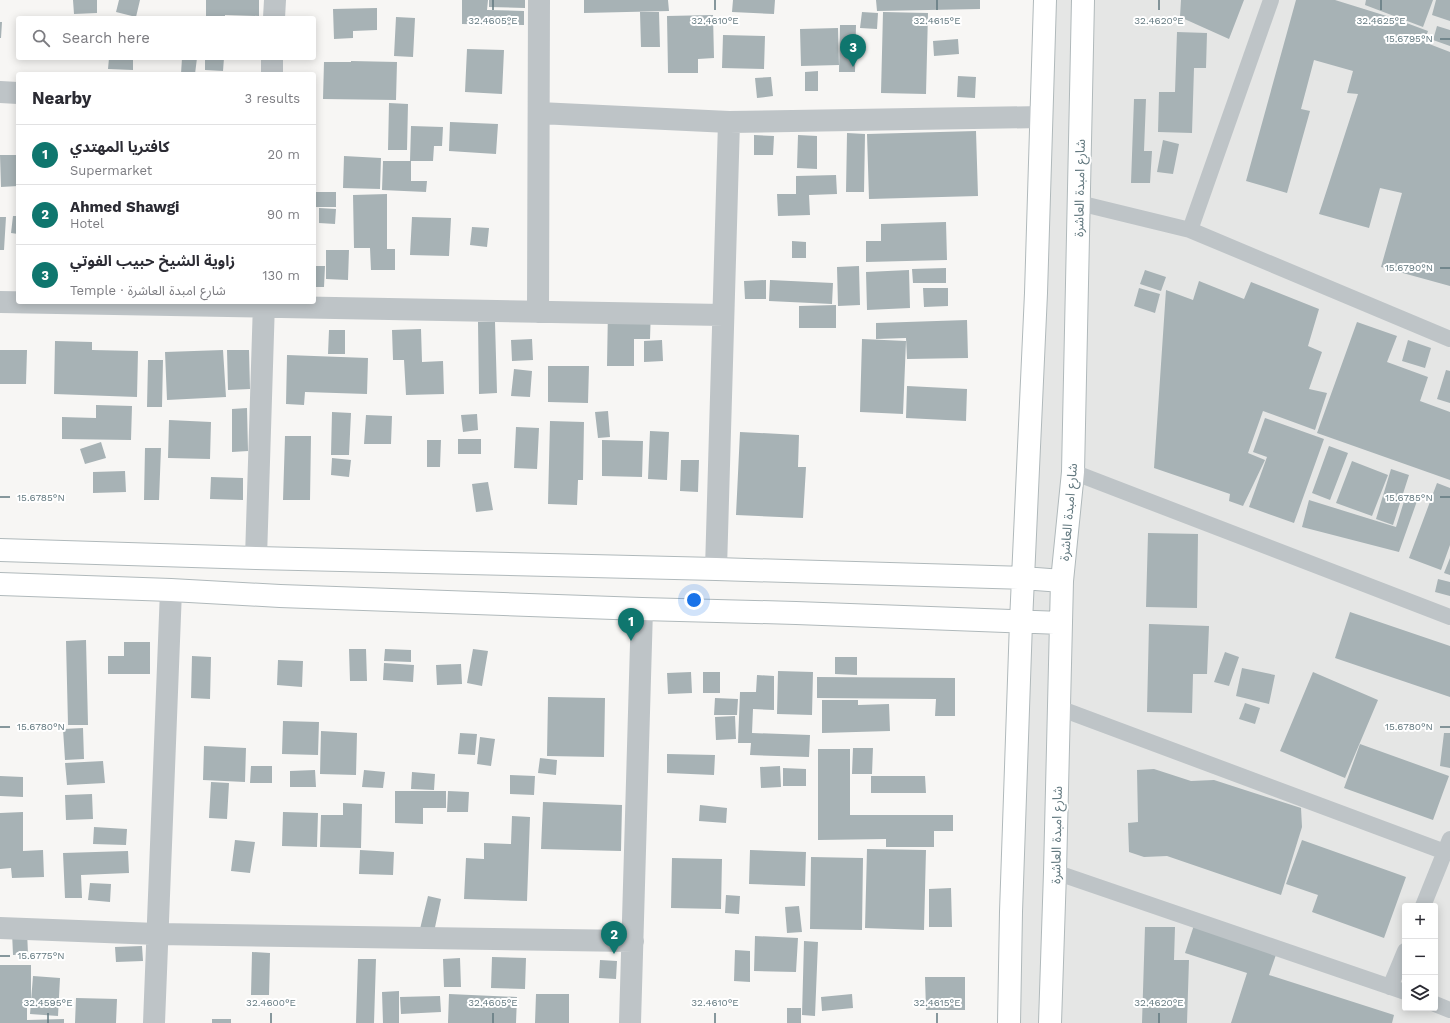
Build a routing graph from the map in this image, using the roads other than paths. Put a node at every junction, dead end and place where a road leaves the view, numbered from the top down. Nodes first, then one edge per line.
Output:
1 (275, 0) edge
2 (539, 0) edge
3 (1045, 0) edge
4 (1083, 0) edge
5 (1271, 0) edge
6 (274, 16) edge
7 (272, 60) edge
8 (272, 72) edge
9 (0, 92) edge
10 (16, 93) edge
11 (539, 113) junction
12 (1041, 117) junction
13 (729, 122) junction
14 (1079, 203) junction
15 (1190, 230) junction
16 (0, 302) edge
17 (16, 302) edge
18 (264, 304) edge
19 (538, 312) junction
20 (723, 315) junction
21 (1450, 339) edge
22 (1073, 472) junction
23 (0, 550) edge
24 (38, 551) junction
25 (256, 558) junction
26 (716, 569) junction
27 (1023, 578) junction
28 (1062, 581) junction
29 (0, 584) edge
30 (37, 585) junction
31 (171, 590) junction
32 (642, 609) junction
33 (1450, 617) edge
34 (1021, 622) junction
35 (1061, 623) junction
36 (1059, 708) junction
37 (1448, 846) edge
38 (1055, 872) junction
39 (1424, 903) edge
40 (0, 928) edge
41 (157, 934) junction
42 (633, 941) junction
43 (1402, 967) edge
44 (1398, 990) edge
45 (1438, 1005) edge
46 (1450, 1010) edge
47 (154, 1023) edge
48 (630, 1023) edge
49 (1009, 1023) edge
50 (1050, 1023) edge

1 - 6 street
2 - 11 street
3 - 12 main road
4 - 14 main road, شارع امبدة العاشرة
5 - 15 lane
7 - 8 street
9 - 10 street
11 - 13 street
11 - 19 street
12 - 13 street
12 - 27 main road
13 - 20 street
14 - 15 lane
14 - 22 main road, شارع امبدة العاشرة
15 - 21 lane
16 - 17 street
18 - 19 street
18 - 25 street
19 - 20 street
20 - 26 street
22 - 28 main road, شارع امبدة العاشرة
22 - 33 lane
23 - 24 main road
24 - 25 main road
24 - 30 main road
25 - 26 main road
26 - 27 main road
27 - 28 main road
27 - 34 main road
28 - 35 main road, شارع امبدة العاشرة
29 - 30 main road
30 - 31 main road
31 - 32 main road
31 - 41 street
32 - 34 main road
32 - 42 street
34 - 35 main road
34 - 49 main road
35 - 36 main road, شارع امبدة العاشرة
36 - 37 lane
36 - 38 main road, شارع امبدة العاشرة
37 - 39 lane
38 - 44 lane
38 - 50 main road, شارع امبدة العاشرة
40 - 41 street
41 - 42 street
41 - 47 street
42 - 48 street
43 - 44 lane
45 - 46 lane

